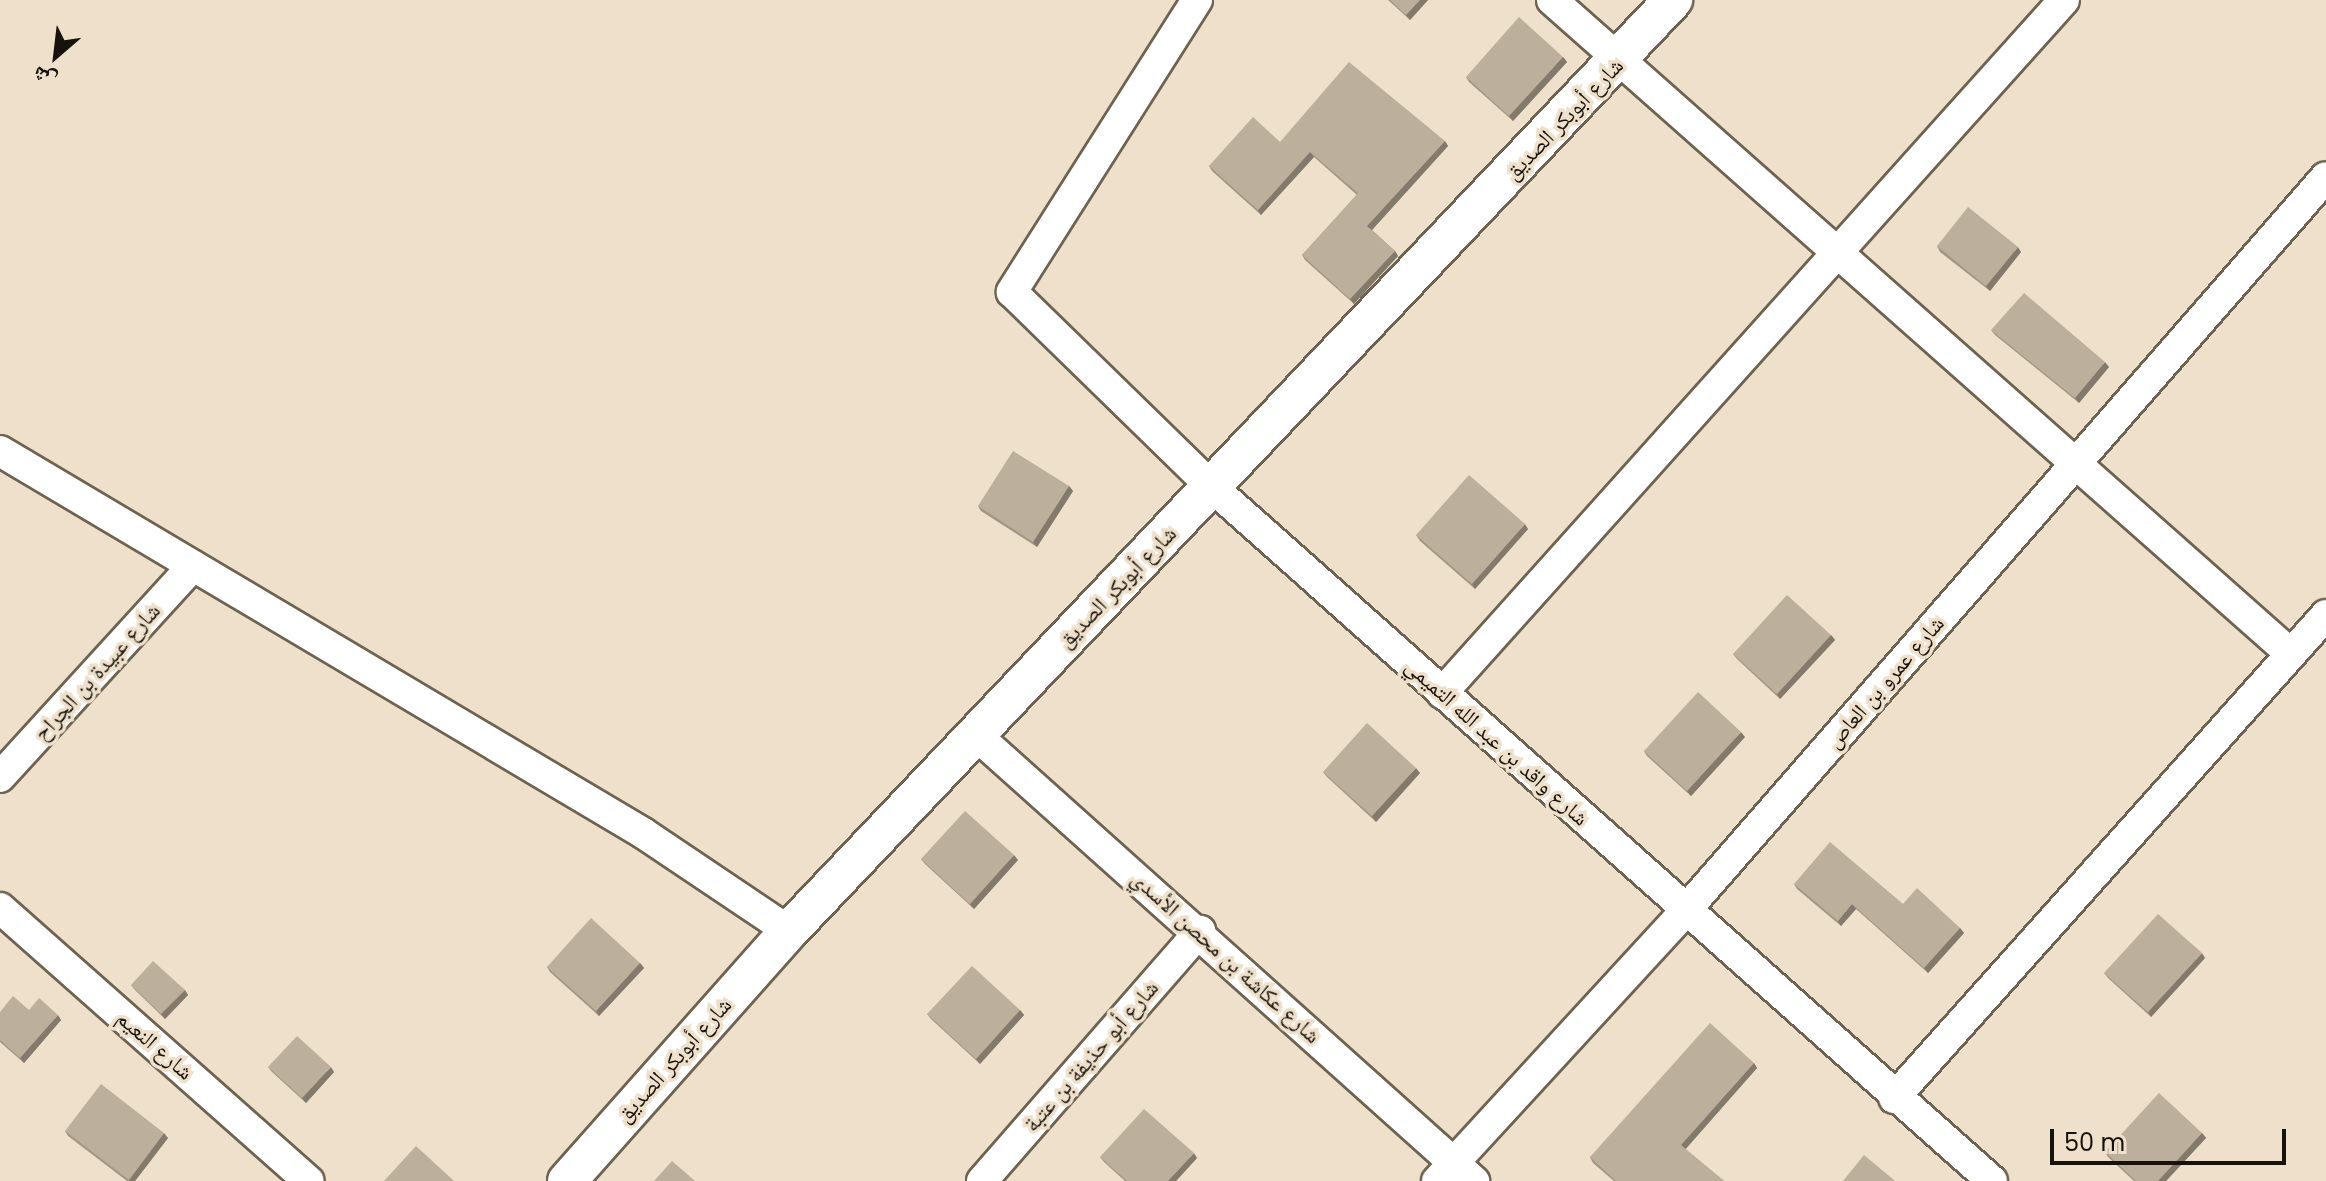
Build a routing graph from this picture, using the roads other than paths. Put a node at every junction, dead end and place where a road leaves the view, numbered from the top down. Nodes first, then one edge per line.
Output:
1 (1197, 0) edge
2 (1552, 0) edge
3 (1673, 0) edge
4 (2064, 0) edge
5 (1620, 61) junction
6 (2326, 178) edge
7 (1836, 252) junction
8 (0, 451) edge
9 (2077, 464) junction
10 (1212, 487) junction
11 (193, 566) junction
12 (2326, 615) edge
13 (2291, 654) junction
14 (1442, 693) junction
15 (976, 735) junction
16 (0, 777) edge
17 (0, 908) edge
18 (1685, 911) junction
19 (789, 931) junction
20 (1200, 931) junction
21 (1894, 1098) junction
22 (1455, 1175) edge
23 (309, 1181) edge
24 (567, 1181) edge
25 (982, 1181) edge
26 (1992, 1181) edge

1 - 10 street, شارع واقد بن عبد الله التميمي
2 - 5 street
3 - 5 street, شارع أبوبكر الصديق
4 - 7 street
5 - 7 street
5 - 10 street, شارع أبوبكر الصديق
6 - 9 street, شارع عمرو بن العاص
7 - 9 street
7 - 14 street
8 - 11 street
9 - 13 street
9 - 18 street, شارع عمرو بن العاص
10 - 14 street, شارع واقد بن عبد الله التميمي
10 - 15 street, شارع أبوبكر الصديق
11 - 16 street, شارع عبيدة بن الجراح
11 - 19 street
12 - 13 street
13 - 21 street
14 - 18 street, شارع واقد بن عبد الله التميمي
15 - 19 street, شارع أبوبكر الصديق
15 - 20 street, شارع عكاشة بن محصن الأسدي
17 - 23 street, شارع النعيم
18 - 21 street, شارع واقد بن عبد الله التميمي
18 - 22 street, شارع عمرو بن العاص
19 - 24 street, شارع أبوبكر الصديق
20 - 22 street, شارع عكاشة بن محصن الأسدي
20 - 25 street, شارع أبو حذيفة بن عتبة
21 - 26 street, شارع واقد بن عبد الله التميمي

